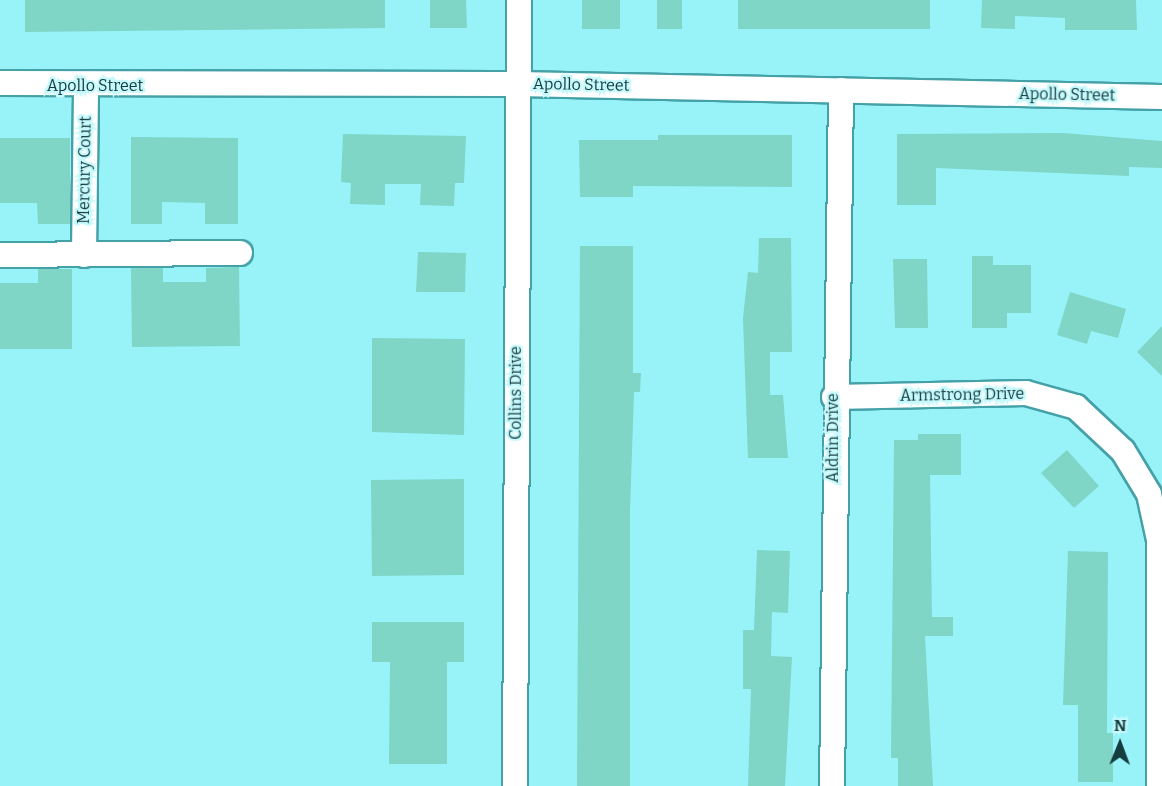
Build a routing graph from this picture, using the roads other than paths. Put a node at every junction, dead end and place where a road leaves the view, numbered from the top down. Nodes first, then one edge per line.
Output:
1 (519, 0) edge
2 (0, 83) edge
3 (518, 84) junction
4 (86, 86) junction
5 (841, 90) junction
6 (1162, 97) edge
7 (240, 253) dead end
8 (0, 255) edge
9 (84, 255) junction
10 (834, 397) junction
11 (515, 786) edge
12 (832, 786) edge
13 (1159, 786) edge

1 - 3 street, Collins Drive
2 - 4 street, Apollo Street
3 - 4 street, Apollo Street
3 - 5 street, Apollo Street
3 - 11 street, Collins Drive
4 - 9 street, Mercury Court
5 - 6 street, Apollo Street
5 - 10 street, Aldrin Drive
7 - 9 street
8 - 9 street
10 - 12 street, Aldrin Drive
10 - 13 street, Armstrong Drive

